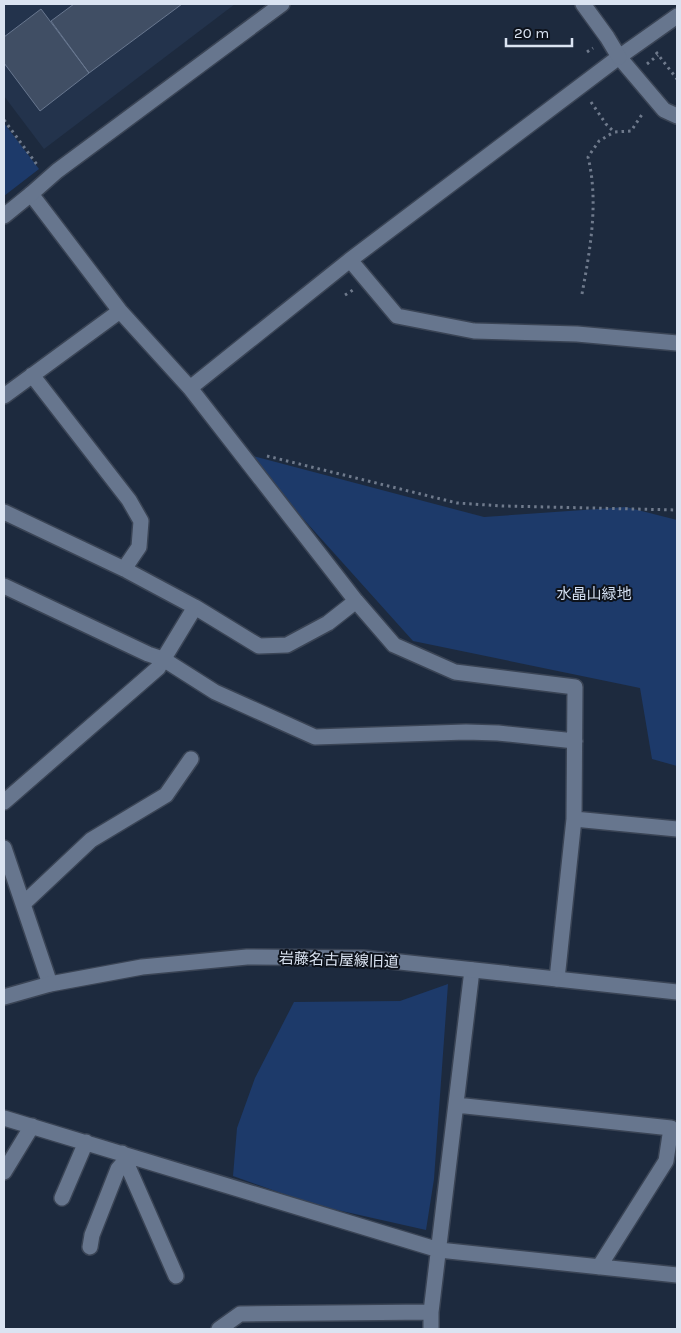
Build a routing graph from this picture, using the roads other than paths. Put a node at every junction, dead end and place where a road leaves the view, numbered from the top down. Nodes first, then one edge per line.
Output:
1 (282, 4) edge
2 (583, 4) edge
3 (677, 16) edge
4 (619, 58) junction
5 (677, 116) edge
6 (31, 194) junction
7 (4, 216) edge
8 (350, 260) junction
9 (120, 311) junction
10 (677, 343) edge
11 (32, 375) junction
12 (190, 388) junction
13 (4, 396) edge
14 (4, 512) edge
15 (124, 569) junction
16 (4, 586) edge
17 (356, 601) junction
18 (195, 606) junction
19 (163, 659) junction
20 (574, 741) junction
21 (191, 759) dead end
22 (4, 802) edge
23 (574, 819) junction
24 (677, 829) edge
25 (4, 848) edge
26 (23, 904) junction
27 (472, 970) junction
28 (557, 979) junction
29 (50, 984) junction
30 (677, 992) edge
31 (4, 997) edge
32 (456, 1105) junction
33 (4, 1118) edge
34 (32, 1126) junction
35 (86, 1142) junction
36 (123, 1157) junction
37 (4, 1172) edge
38 (62, 1198) dead end
39 (90, 1247) dead end
40 (439, 1250) junction
41 (599, 1267) junction
42 (677, 1275) edge
43 (176, 1276) dead end
44 (431, 1312) junction
45 (219, 1329) edge
46 (431, 1329) edge

1 - 6 street
2 - 4 street
3 - 4 street
4 - 5 street
4 - 8 street
6 - 7 street
6 - 9 street
8 - 10 street
8 - 12 street
9 - 11 street
9 - 12 street
11 - 13 street
11 - 15 street
12 - 17 street
14 - 15 street
15 - 18 street
16 - 19 street
17 - 18 street
17 - 20 street
18 - 19 street
19 - 20 street
19 - 22 street
20 - 23 street
21 - 26 street
23 - 24 street
23 - 28 street
25 - 26 street
26 - 29 street
27 - 28 street, 岩藤名古屋線旧道
27 - 29 street, 岩藤名古屋線旧道
27 - 32 street
28 - 30 street, 岩藤名古屋線旧道
29 - 31 street, 岩藤名古屋線旧道
32 - 40 street
32 - 41 street
33 - 34 street
34 - 35 street
34 - 37 street
35 - 36 street
35 - 38 street
36 - 39 street
36 - 40 street
36 - 43 street
40 - 41 street
40 - 44 street
41 - 42 street
44 - 45 street
44 - 46 street

